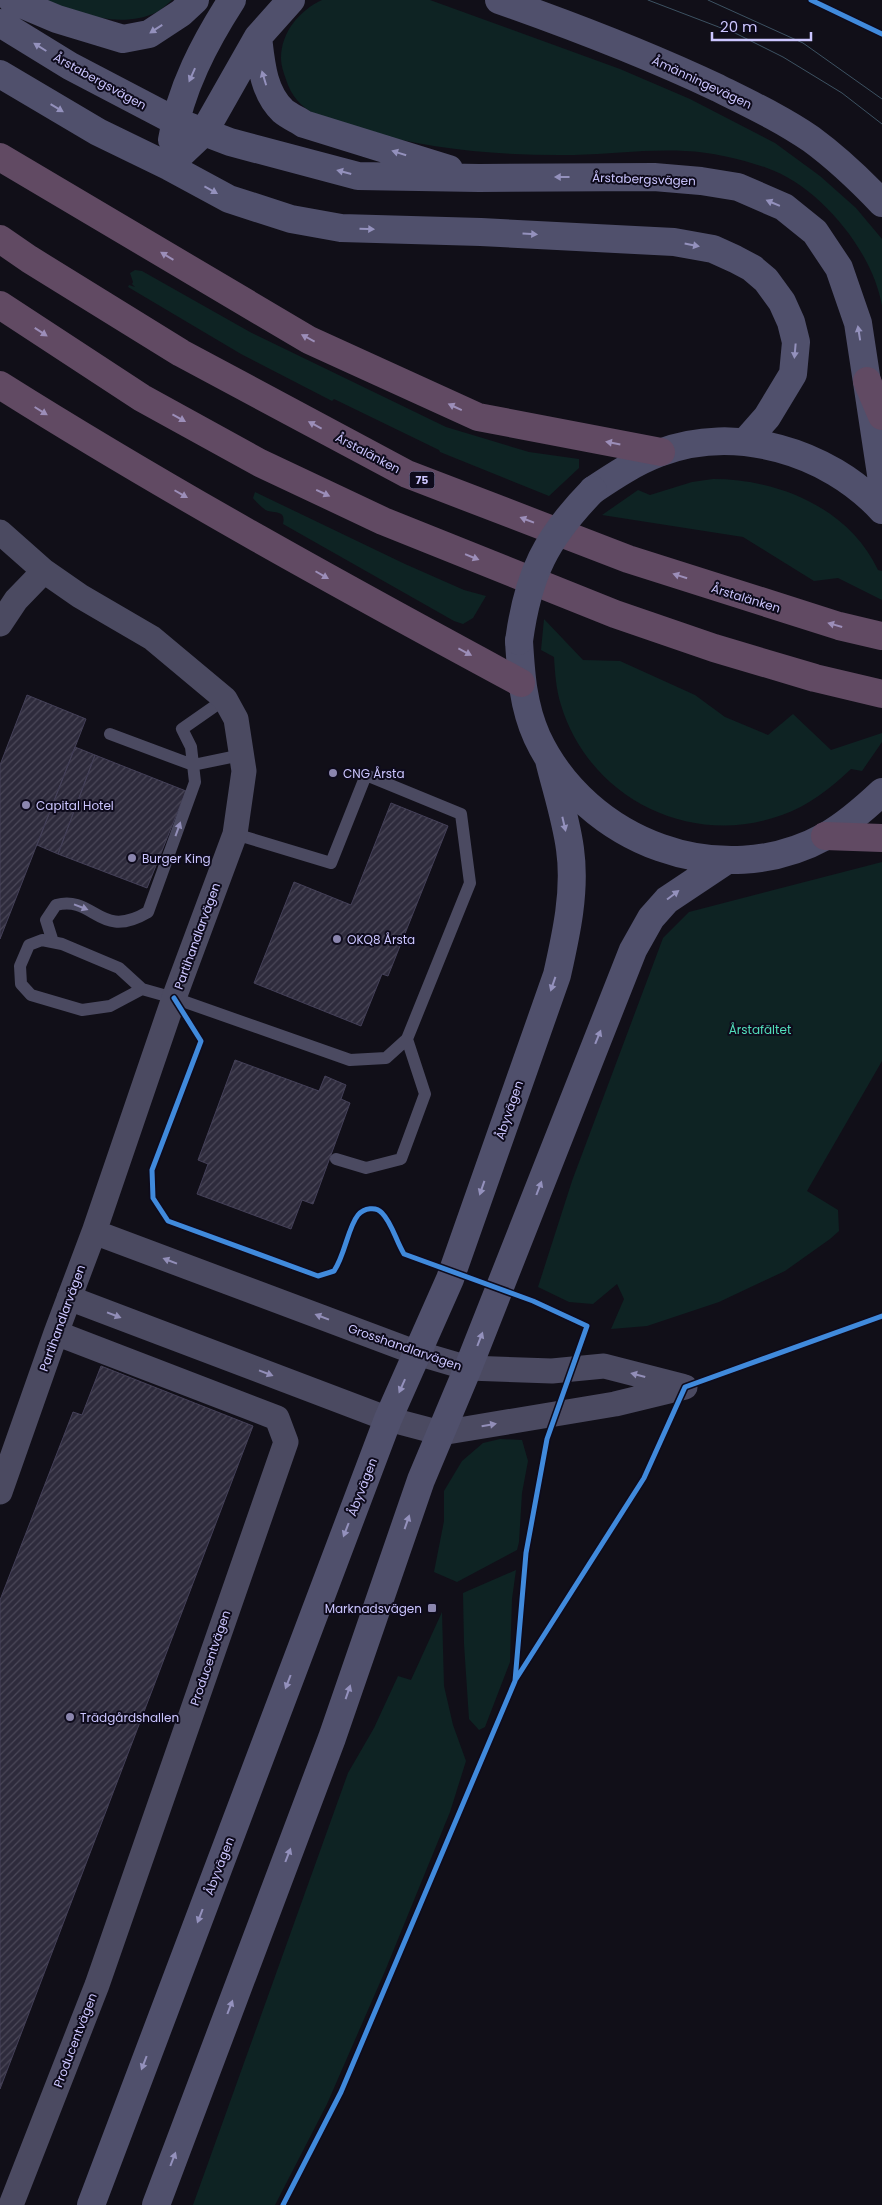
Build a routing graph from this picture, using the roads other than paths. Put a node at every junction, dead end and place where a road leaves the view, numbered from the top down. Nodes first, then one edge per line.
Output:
1 (12, 0) edge
2 (195, 0) edge
3 (232, 0) edge
4 (291, 0) edge
5 (498, 0) edge
6 (0, 23) edge
7 (258, 37) junction
8 (0, 74) edge
9 (175, 121) junction
10 (204, 132) junction
11 (0, 158) edge
12 (168, 166) junction
13 (479, 178) junction
14 (882, 203) edge
15 (0, 239) edge
16 (0, 305) edge
17 (867, 381) junction
18 (0, 385) edge
19 (882, 416) edge
20 (745, 442) junction
21 (661, 452) junction
22 (882, 482) edge
23 (882, 510) edge
24 (0, 532) edge
25 (44, 571) junction
26 (0, 624) edge
27 (882, 636) edge
28 (521, 683) junction
29 (882, 694) edge
30 (226, 699) junction
31 (110, 734) dead end
32 (242, 755) junction
33 (549, 760) junction
34 (194, 765) junction
35 (882, 792) edge
36 (235, 834) junction
37 (825, 836) junction
38 (882, 838) edge
39 (727, 860) junction
40 (52, 942) junction
41 (142, 989) junction
42 (174, 998) junction
43 (407, 1039) junction
44 (336, 1159) dead end
45 (94, 1232) junction
46 (69, 1298) junction
47 (56, 1333) junction
48 (417, 1353) junction
49 (468, 1368) junction
50 (388, 1419) junction
51 (441, 1433) junction
52 (0, 1492) edge
53 (11, 2205) edge
54 (91, 2205) edge
55 (156, 2205) edge

2 -> 1 street
3 -> 9 street
4 - 7 street
5 - 14 street, Åmänningevägen
9 -> 6 street, Årstabergsvägen
7 - 10 street
13 -> 7 street
8 -> 12 street
9 - 10 street, Årstabergsvägen
9 - 12 street
10 - 12 street
13 -> 10 street, Årstabergsvägen
21 -> 11 highway
12 -> 20 street
17 -> 13 street, Årstabergsvägen
27 -> 15 highway, Årstalänken / 75
16 -> 29 highway
17 - 19 highway
17 - 22 street, Årstabergsvägen
18 -> 28 highway
20 - 21 street
20 - 23 street
21 - 28 street, bridge
24 - 25 street, Partihandlarvägen
25 - 26 street
25 - 30 street, Partihandlarvägen
28 - 33 street
30 - 32 street, Partihandlarvägen
30 - 34 lane
31 - 34 lane
32 - 34 lane
32 - 36 street, Partihandlarvägen
33 - 39 street
33 -> 48 street, Åbyvägen
40 -> 34 lane
35 - 37 street
36 - 42 street, Partihandlarvägen
36 - 43 lane
37 - 38 highway
37 - 39 street
49 -> 39 street
40 - 41 lane
40 - 41 lane
41 - 42 lane
42 - 43 lane
42 - 45 street, Partihandlarvägen
43 - 44 lane
45 - 46 street, Partihandlarvägen
48 -> 45 street, Grosshandlarvägen
46 - 47 street, Partihandlarvägen
46 -> 50 street, Grosshandlarvägen
47 - 52 street, Partihandlarvägen
47 - 53 street, Producentvägen
48 - 49 street, Grosshandlarvägen
48 -> 50 street, Åbyvägen
49 - 51 street
51 -> 49 street, Grosshandlarvägen
50 - 51 street, Grosshandlarvägen
50 -> 54 street, Åbyvägen
55 -> 51 street

